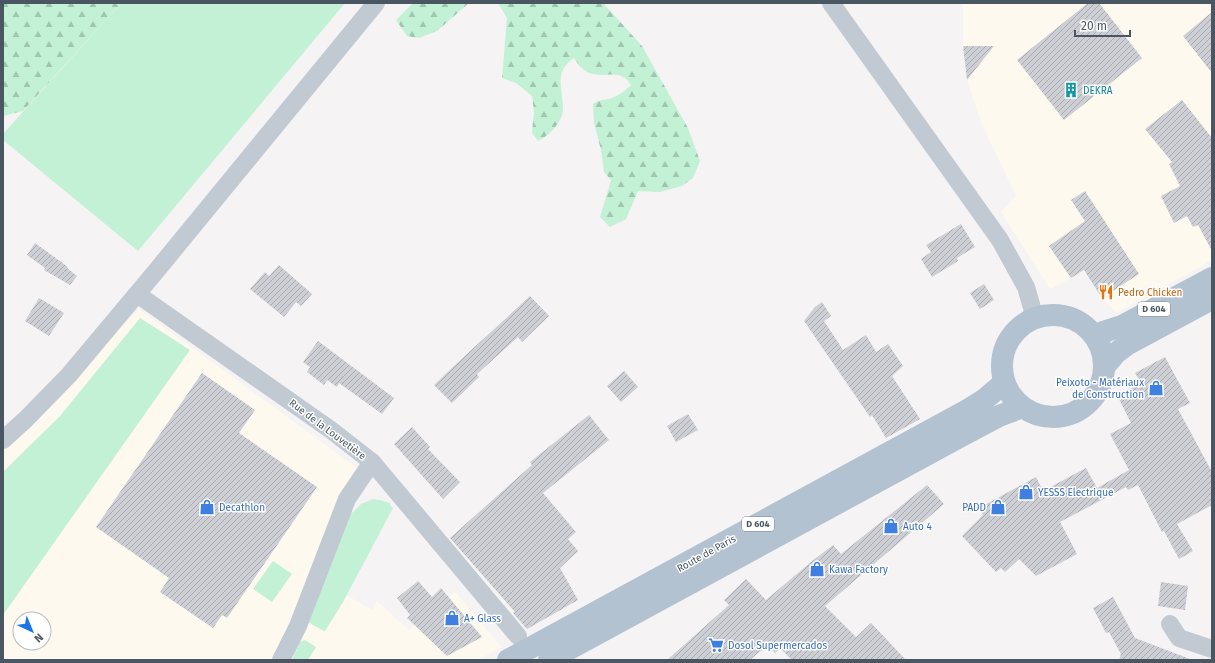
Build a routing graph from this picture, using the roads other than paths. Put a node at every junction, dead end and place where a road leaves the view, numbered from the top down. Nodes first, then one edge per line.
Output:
1 (376, 3) edge
2 (831, 3) edge
3 (1212, 278) edge
4 (137, 294) junction
5 (1212, 299) edge
6 (1035, 318) junction
7 (1094, 334) junction
8 (1105, 366) junction
9 (1004, 383) junction
10 (1022, 407) junction
11 (3, 440) edge
12 (372, 462) junction
13 (1170, 624) dead end
14 (518, 636) dead end
15 (1212, 649) edge
16 (281, 660) edge
17 (508, 660) edge
18 (549, 660) edge

1 - 4 street
2 - 6 street
3 - 7 main road, D 604
4 - 11 street
4 - 12 street, Rue de la Louvetière
5 - 8 main road, D 604
6 - 7 main road
6 - 9 main road
7 - 8 main road
8 - 10 main road
9 - 10 main road
9 - 17 main road, Route de Paris / D 604
10 - 18 main road, Route de Paris / D 604
12 - 14 street, Rue de la Louvetière
12 - 16 street
13 - 15 street

